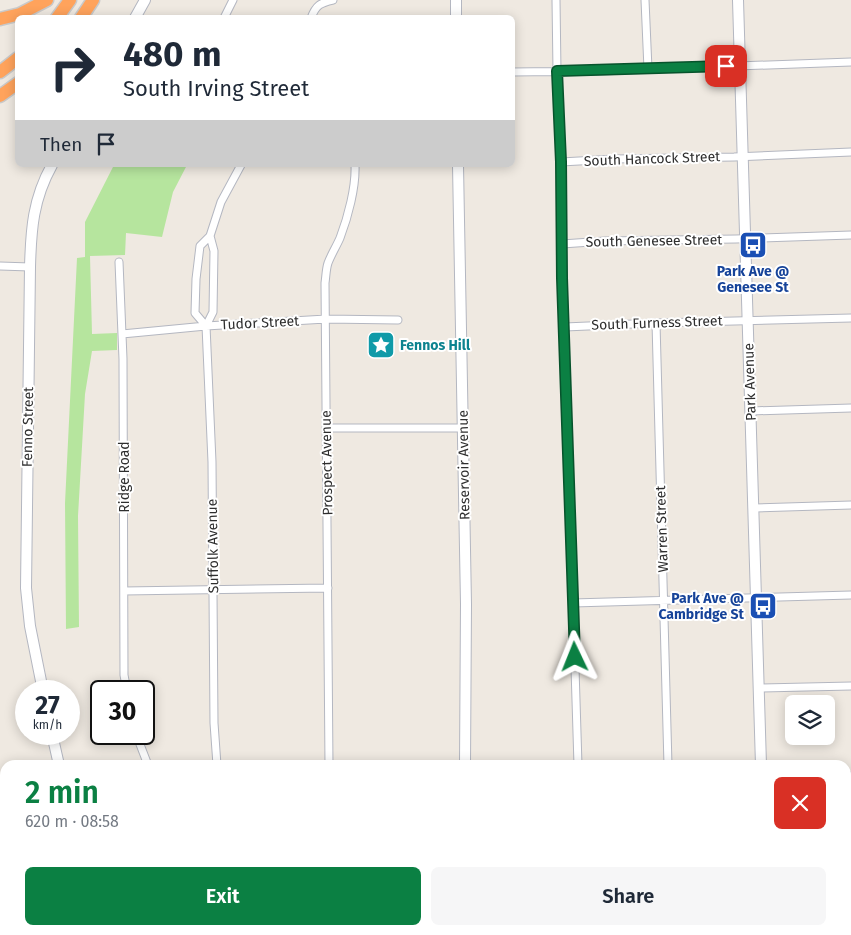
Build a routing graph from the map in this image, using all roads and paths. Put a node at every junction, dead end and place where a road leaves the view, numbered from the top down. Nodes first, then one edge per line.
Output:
1 (47, 0) edge
2 (70, 0) edge
3 (93, 0) edge
4 (145, 0) edge
5 (234, 0) edge
6 (333, 0) edge
7 (456, 0) edge
8 (556, 0) edge
9 (645, 0) edge
10 (738, 0) edge
11 (59, 15) edge
12 (83, 15) edge
13 (137, 15) edge
14 (226, 15) edge
15 (312, 15) edge
16 (456, 15) edge
17 (0, 19) edge
18 (15, 60) edge
19 (851, 62) edge
20 (740, 65) junction
21 (648, 69) junction
22 (557, 71) junction
23 (0, 72) edge
24 (515, 72) edge
25 (15, 85) edge
26 (0, 96) edge
27 (851, 152) edge
28 (744, 156) junction
29 (561, 162) junction
30 (51, 167) edge
31 (240, 167) edge
32 (355, 167) edge
33 (458, 167) edge
34 (210, 236) junction
35 (851, 236) edge
36 (746, 239) junction
37 (562, 244) junction
38 (120, 262) dead end
39 (0, 266) edge
40 (30, 267) junction
41 (851, 318) edge
42 (326, 320) junction
43 (398, 320) dead end
44 (748, 321) junction
45 (656, 323) junction
46 (206, 326) junction
47 (565, 326) junction
48 (122, 334) junction
49 (851, 408) edge
50 (751, 411) junction
51 (326, 428) junction
52 (464, 428) junction
53 (851, 505) edge
54 (754, 508) junction
55 (328, 588) junction
56 (214, 590) junction
57 (124, 591) junction
58 (851, 595) edge
59 (756, 598) junction
60 (664, 601) junction
61 (573, 603) junction
62 (41, 680) edge
63 (125, 680) edge
64 (851, 686) edge
65 (759, 688) junction
66 (54, 745) edge
67 (140, 745) edge
68 (58, 760) edge
69 (146, 760) edge
70 (217, 760) edge
71 (329, 760) edge
72 (465, 760) edge
73 (578, 760) edge
74 (668, 760) edge
75 (761, 760) edge

1 - 17 highway
2 - 11 highway
3 - 12 highway
4 - 13 street
5 - 14 street
6 - 15 street
7 - 16 street
8 - 22 street
9 - 21 street
10 - 20 street, Park Avenue
18 - 23 highway
19 - 20 street
20 - 21 street
20 - 28 street, Park Avenue
21 - 22 street
22 - 24 street
22 - 29 street
25 - 26 highway
27 - 28 street, South Hancock Street
28 - 29 street, South Hancock Street
28 - 36 street, Park Avenue
29 - 37 street
30 - 40 street, Fenno Street
31 - 34 street, Suffolk Avenue
32 - 42 street, Prospect Avenue
33 - 52 street, Reservoir Avenue
34 - 46 street, Suffolk Avenue
34 - 46 street, Suffolk Avenue
35 - 36 street, South Genesee Street
36 - 37 street, South Genesee Street
36 - 44 street, Park Avenue
37 - 47 street
38 - 48 street, Ridge Road
39 - 40 street
40 - 62 street, Fenno Street
41 - 44 street, South Furness Street
42 - 43 street, Tudor Street
42 - 46 street, Tudor Street
42 - 51 street, Prospect Avenue
44 - 45 street, South Furness Street
44 - 50 street, Park Avenue
45 - 47 street, South Furness Street
45 - 60 street, Warren Street
46 - 48 street, Tudor Street
46 - 56 street, Suffolk Avenue
47 - 61 street
48 - 57 street, Ridge Road
49 - 50 street
50 - 54 street, Park Avenue
51 - 52 street
51 - 55 street, Prospect Avenue
52 - 72 street, Reservoir Avenue
53 - 54 street
54 - 59 street, Park Avenue
55 - 56 street
55 - 71 street, Prospect Avenue
56 - 57 street
56 - 70 street, Suffolk Avenue
57 - 63 street, Ridge Road
58 - 59 street
59 - 60 street
59 - 65 street, Park Avenue
60 - 61 street
60 - 74 street, Warren Street
61 - 73 street
64 - 65 street
65 - 75 street, Park Avenue
66 - 68 street
67 - 69 street

